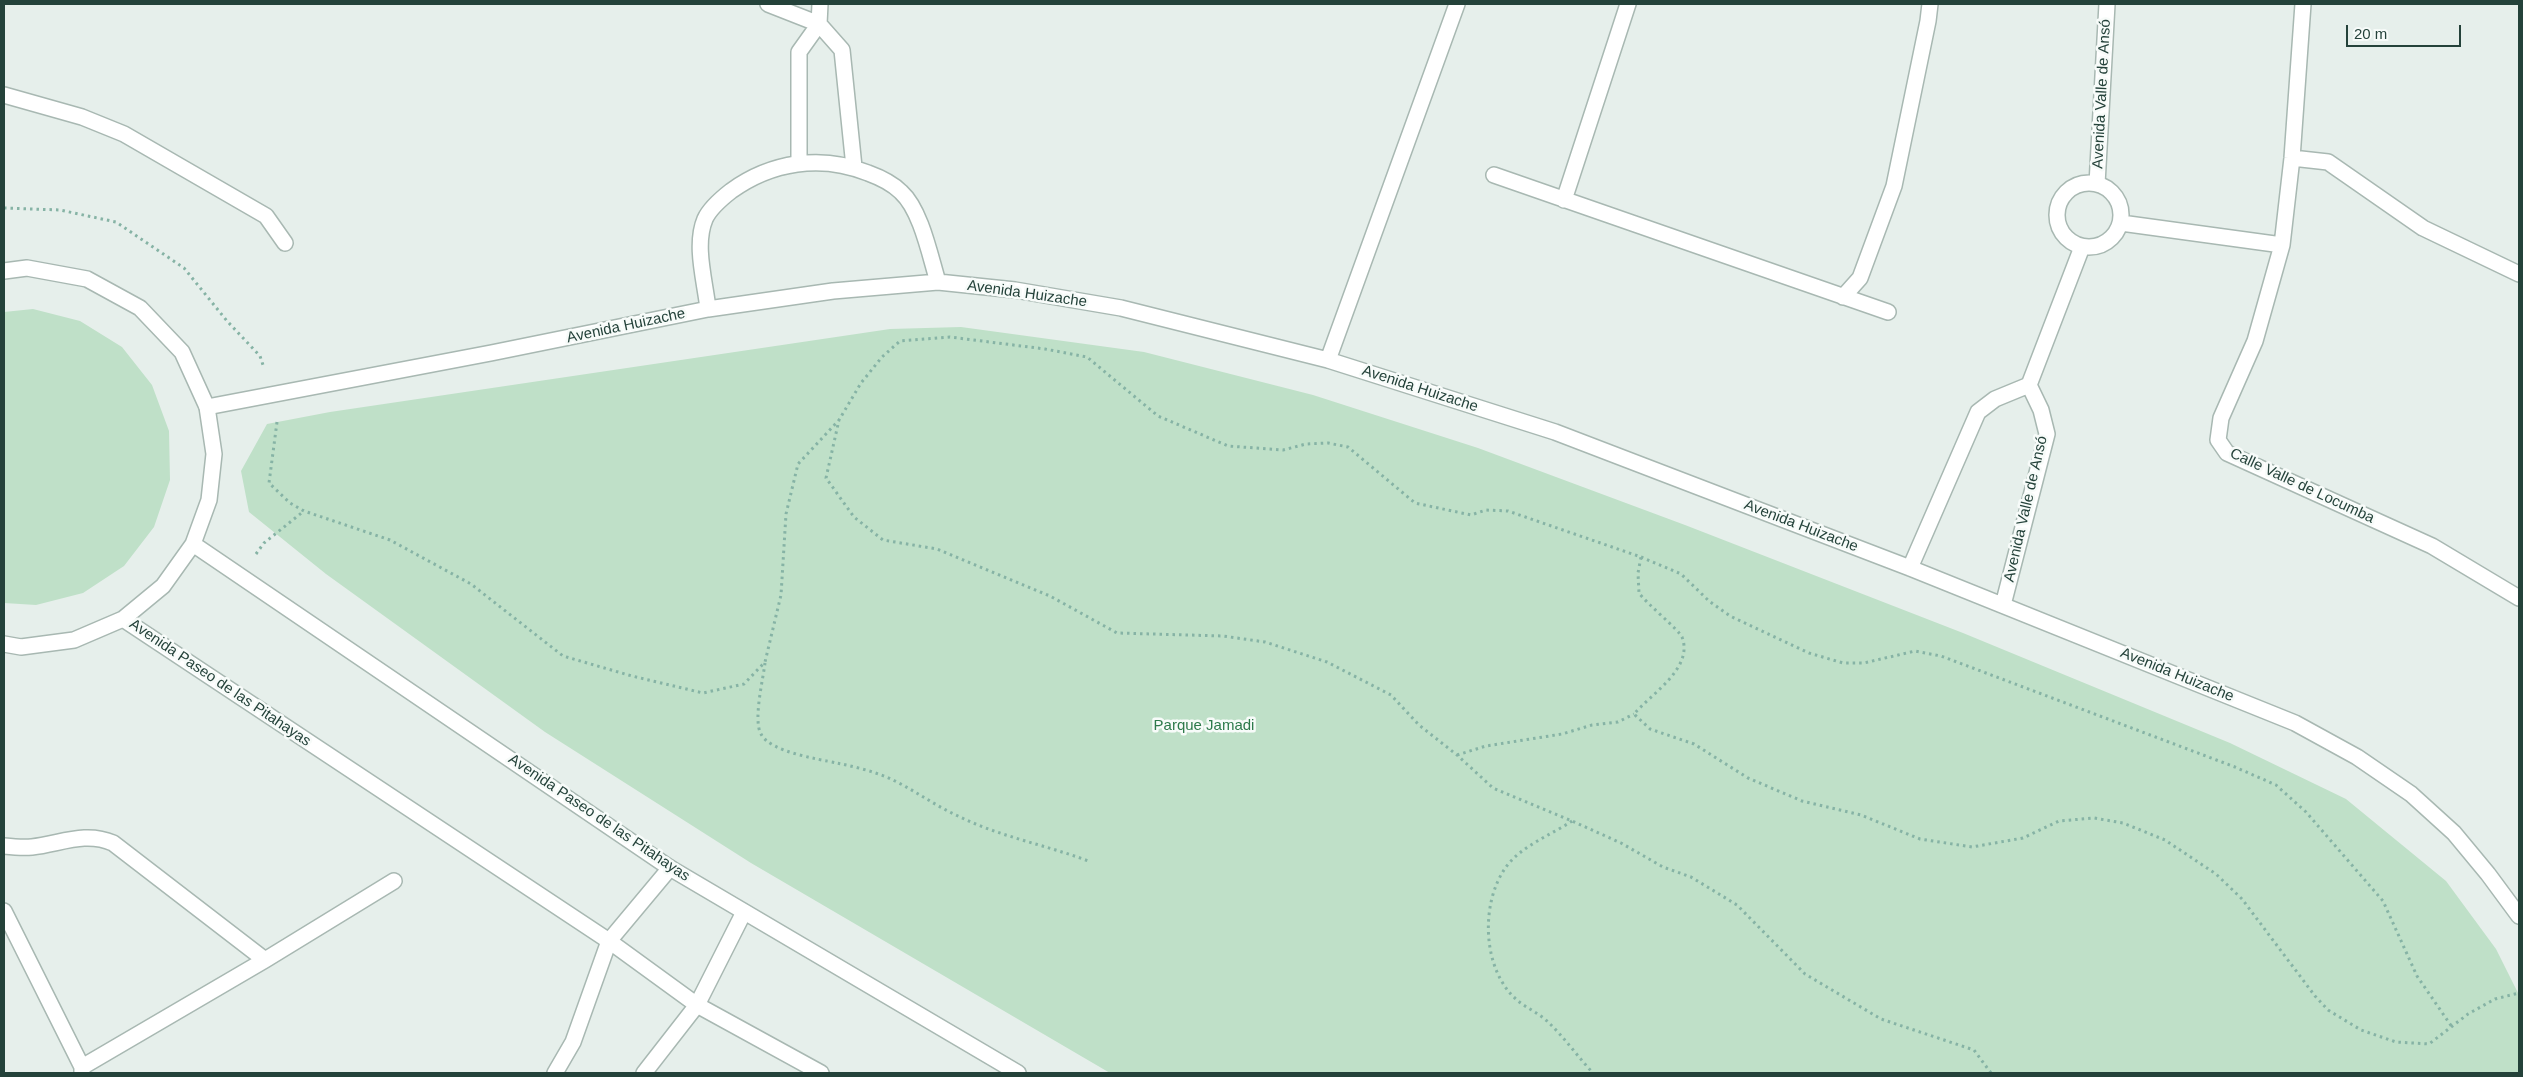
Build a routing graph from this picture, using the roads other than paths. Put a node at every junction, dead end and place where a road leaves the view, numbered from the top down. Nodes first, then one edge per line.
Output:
1 (768, 4) edge
2 (820, 4) edge
3 (1457, 4) edge
4 (1628, 4) edge
5 (1930, 4) edge
6 (2108, 4) edge
7 (2303, 4) edge
8 (819, 24) junction
9 (4, 95) edge
10 (2292, 158) junction
11 (800, 163) junction
12 (854, 167) junction
13 (1494, 175) dead end
14 (2097, 184) junction
15 (1564, 200) junction
16 (2121, 222) junction
17 (286, 243) dead end
18 (2282, 245) junction
19 (2082, 246) junction
20 (4, 271) edge
21 (2519, 274) edge
22 (938, 282) junction
23 (1843, 297) junction
24 (708, 309) junction
25 (1888, 312) dead end
26 (1328, 360) junction
27 (2029, 385) junction
28 (207, 407) junction
29 (192, 544) junction
30 (1910, 568) junction
31 (2519, 598) edge
32 (2003, 605) junction
33 (123, 618) junction
34 (4, 644) edge
35 (4, 846) edge
36 (670, 868) junction
37 (394, 881) dead end
38 (4, 911) edge
39 (744, 912) junction
40 (2519, 916) edge
41 (609, 941) junction
42 (266, 960) junction
43 (697, 1004) junction
44 (82, 1070) edge
45 (555, 1073) edge
46 (644, 1073) edge
47 (822, 1073) edge
48 (1018, 1073) edge

1 - 8 street
2 - 8 street
3 - 26 street
4 - 15 street
5 - 23 street
6 - 14 street, Avenida Valle de Ansó
7 - 10 street, Calle Valle de Locumba
8 - 11 street
8 - 12 street
9 - 17 street
10 - 18 street, Calle Valle de Locumba
10 - 21 street
11 - 12 street
11 - 24 street
12 - 22 street
13 - 15 street
14 - 16 street
14 - 19 street
15 - 23 street
16 - 18 street
16 - 19 street
18 - 31 street, Calle Valle de Locumba
19 - 27 street
20 - 28 street
22 - 24 street, Avenida Huizache
22 - 26 street, Avenida Huizache
23 - 25 street
24 - 28 street, Avenida Huizache
26 - 30 street, Avenida Huizache
27 - 30 street
27 - 32 street, Avenida Valle de Ansó
28 - 29 street
29 - 33 street
29 - 36 street, Avenida Paseo de las Pitahayas
30 - 32 street, Avenida Huizache
32 - 40 street, Avenida Huizache
33 - 34 street
33 - 41 street, Avenida Paseo de las Pitahayas
35 - 42 street
36 - 39 street, Avenida Paseo de las Pitahayas
36 - 41 street
37 - 42 street
38 - 44 street
39 - 43 street
39 - 48 street, Avenida Paseo de las Pitahayas
41 - 43 street, Avenida Paseo de las Pitahayas
41 - 45 street
42 - 44 street
43 - 46 street
43 - 47 street, Avenida Paseo de las Pitahayas

